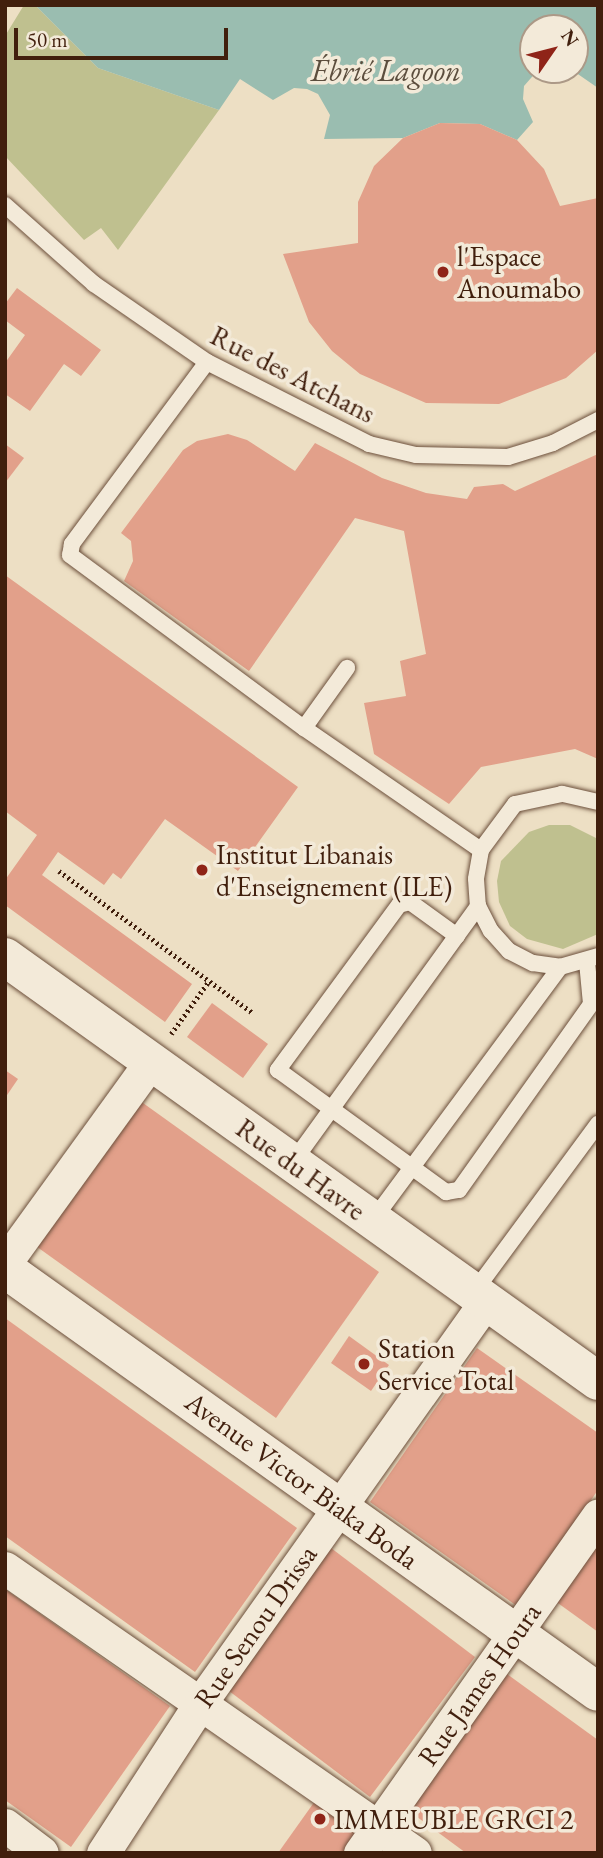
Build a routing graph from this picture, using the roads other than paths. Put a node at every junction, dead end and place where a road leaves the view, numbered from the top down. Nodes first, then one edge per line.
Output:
1 (5, 205) edge
2 (208, 362) junction
3 (598, 420) edge
4 (347, 668) dead end
5 (304, 728) junction
6 (598, 802) edge
7 (481, 850) junction
8 (478, 906) junction
9 (457, 936) junction
10 (5, 957) edge
11 (592, 959) edge
12 (560, 967) junction
13 (151, 1061) junction
14 (331, 1109) junction
15 (598, 1124) edge
16 (293, 1162) junction
17 (411, 1168) junction
18 (373, 1220) junction
19 (5, 1263) edge
20 (5, 1269) edge
21 (480, 1297) junction
22 (598, 1381) edge
23 (340, 1507) junction
24 (598, 1515) edge
25 (5, 1568) edge
26 (515, 1633) junction
27 (598, 1692) edge
28 (201, 1702) junction
29 (5, 1825) edge
30 (369, 1840) edge
31 (42, 1853) edge
32 (103, 1853) edge
33 (415, 1853) edge

1 - 2 lane, Rue des Atchans
2 - 3 lane, Rue des Atchans
2 - 5 lane
4 - 5 lane
5 - 7 lane
6 - 7 lane
7 - 8 lane
8 - 9 lane
8 - 12 lane
9 - 14 lane
9 - 14 lane
10 - 13 street, Rue du Havre
11 - 12 lane
11 - 17 lane
12 - 17 lane
13 - 16 street, Rue du Havre
13 - 19 street
14 - 16 lane
14 - 17 lane
15 - 21 lane
16 - 18 street, Rue du Havre
17 - 18 lane
18 - 21 street, Rue du Havre
20 - 23 street, Avenue Victor Biaka Boda
21 - 22 street, Rue du Havre
21 - 23 street, Rue Senou Drissa
23 - 26 street, Avenue Victor Biaka Boda
23 - 28 street, Rue Senou Drissa
24 - 26 street, Rue James Houra
25 - 28 street
26 - 27 street, Avenue Victor Biaka Boda
26 - 30 street, Rue James Houra
28 - 30 street
28 - 32 street, Rue Senou Drissa
29 - 31 street
30 - 33 street

